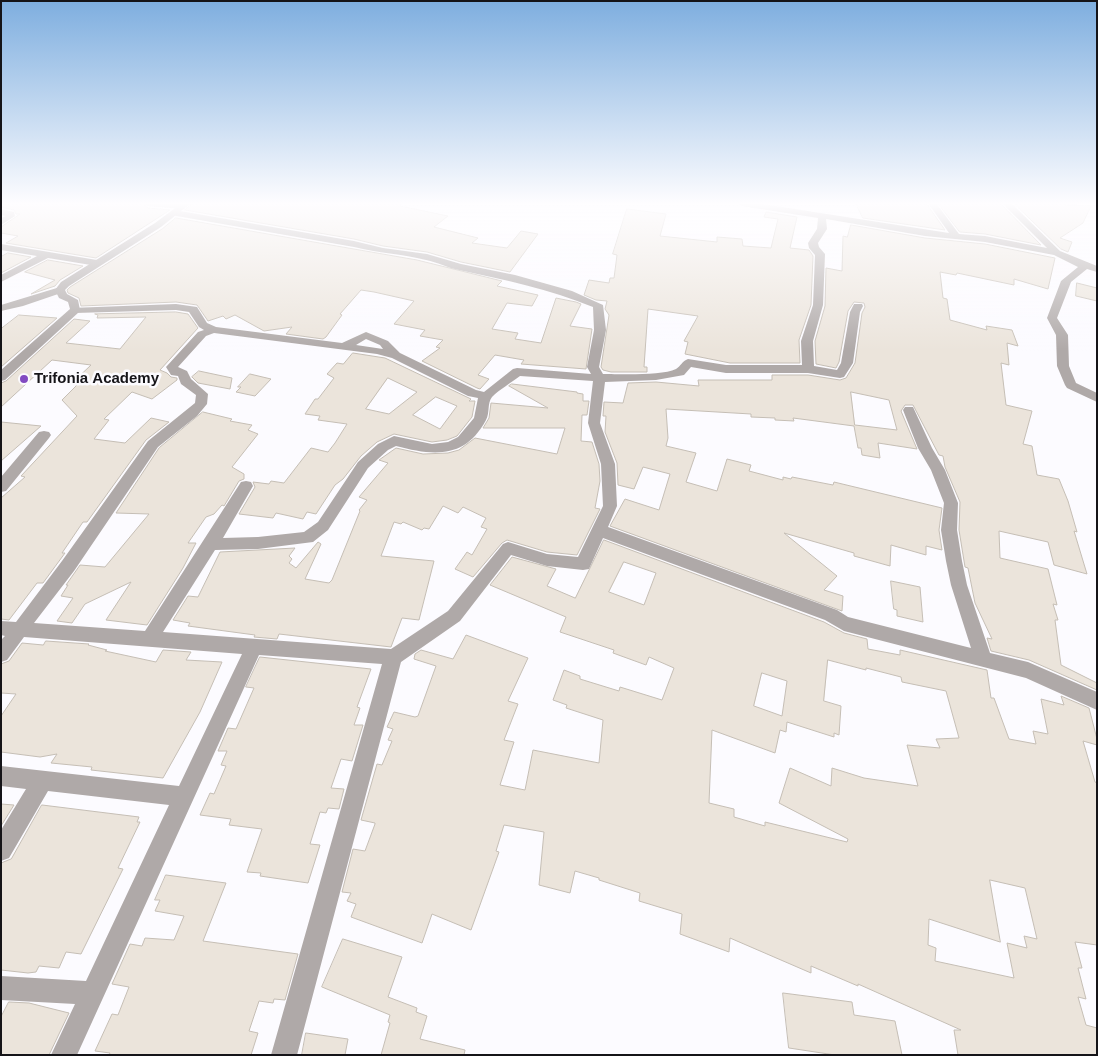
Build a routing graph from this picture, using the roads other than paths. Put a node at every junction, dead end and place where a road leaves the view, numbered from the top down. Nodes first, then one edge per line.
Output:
1 (26, 252) edge
2 (114, 252) edge
3 (392, 252) edge
4 (818, 252) edge
5 (1052, 252) edge
6 (1056, 253) joint
7 (44, 256) junction
8 (97, 263) junction
9 (1085, 266) junction
10 (1097, 269) edge
11 (1, 279) edge
12 (60, 290) junction
13 (20, 304) junction
14 (858, 306) dead end
15 (1, 308) edge
16 (75, 310) junction
17 (1, 318) edge
18 (213, 330) junction
19 (808, 369) junction
20 (1, 377) edge
21 (599, 378) junction
22 (486, 396) junction
23 (1097, 398) edge
24 (909, 410) dead end
25 (44, 435) dead end
26 (246, 486) dead end
27 (1, 487) edge
28 (599, 530) junction
29 (211, 544) junction
30 (1, 628) edge
31 (21, 630) junction
32 (150, 638) junction
33 (254, 646) junction
34 (1, 654) edge
35 (393, 657) junction
36 (983, 659) junction
37 (1097, 701) edge
38 (1, 776) edge
39 (43, 780) junction
40 (184, 797) junction
41 (1, 850) edge
42 (1, 988) edge
43 (92, 993) junction
44 (64, 1055) edge
45 (284, 1055) edge

1 - 7 street
2 - 8 street
3 - 21 street
4 - 19 street
5 - 6 street
6 - 9 street
7 - 8 street
7 - 11 street
8 - 12 street
9 - 10 street
9 - 23 street
12 - 13 street
12 - 16 street
13 - 15 street
13 - 17 street
14 - 19 street
16 - 18 street
16 - 20 street
18 - 22 street
18 - 31 street
19 - 21 street
21 - 22 street
21 - 28 street
22 - 29 street
24 - 36 street
25 - 27 street
26 - 29 street
28 - 35 street
28 - 36 street
29 - 32 street
30 - 31 street
31 - 32 street
31 - 34 street
32 - 33 street
33 - 35 street
33 - 40 street
35 - 45 street
36 - 37 street
38 - 39 street
39 - 40 street
39 - 41 street
40 - 43 street
42 - 43 street
43 - 44 street

